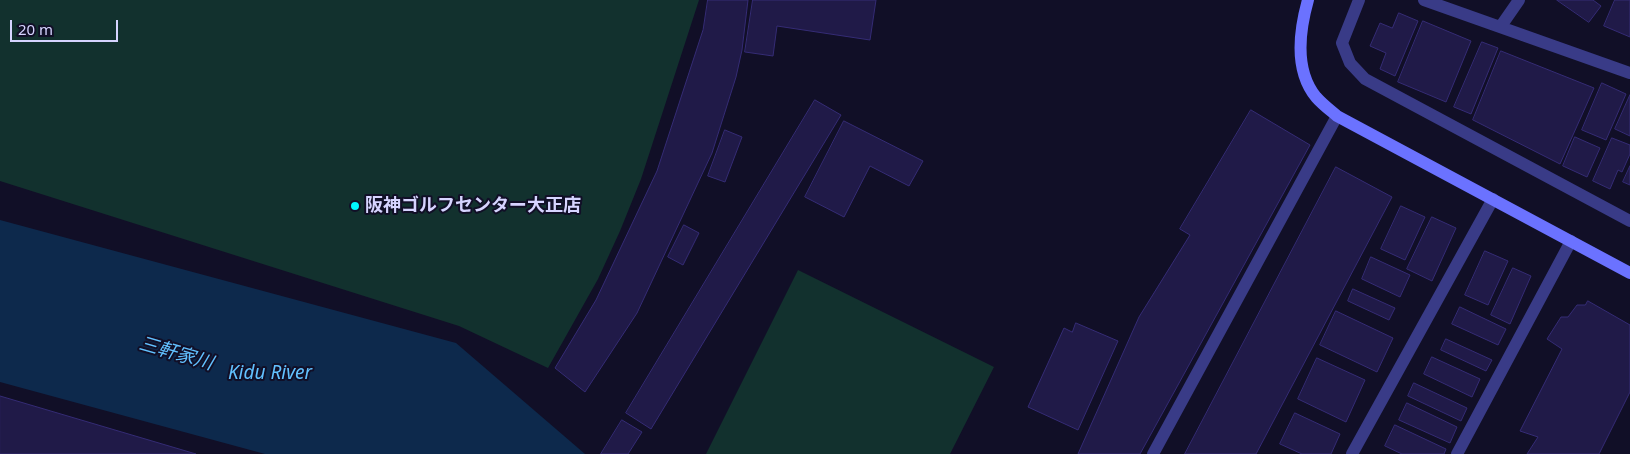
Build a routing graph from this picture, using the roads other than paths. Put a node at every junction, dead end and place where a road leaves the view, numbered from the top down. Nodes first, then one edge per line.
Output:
1 (1308, 0) edge
2 (1359, 0) edge
3 (1424, 0) edge
4 (1519, 0) edge
5 (1500, 26) junction
6 (1630, 73) edge
7 (1337, 116) junction
8 (1493, 199) junction
9 (1630, 221) edge
10 (1571, 241) junction
11 (1630, 273) edge
12 (1153, 454) edge
13 (1352, 454) edge
14 (1457, 454) edge

1 - 7 street
2 - 9 street
3 - 5 street
4 - 5 street
5 - 6 street
7 - 8 street
7 - 12 street
8 - 10 street
8 - 13 street
10 - 11 street
10 - 14 street

